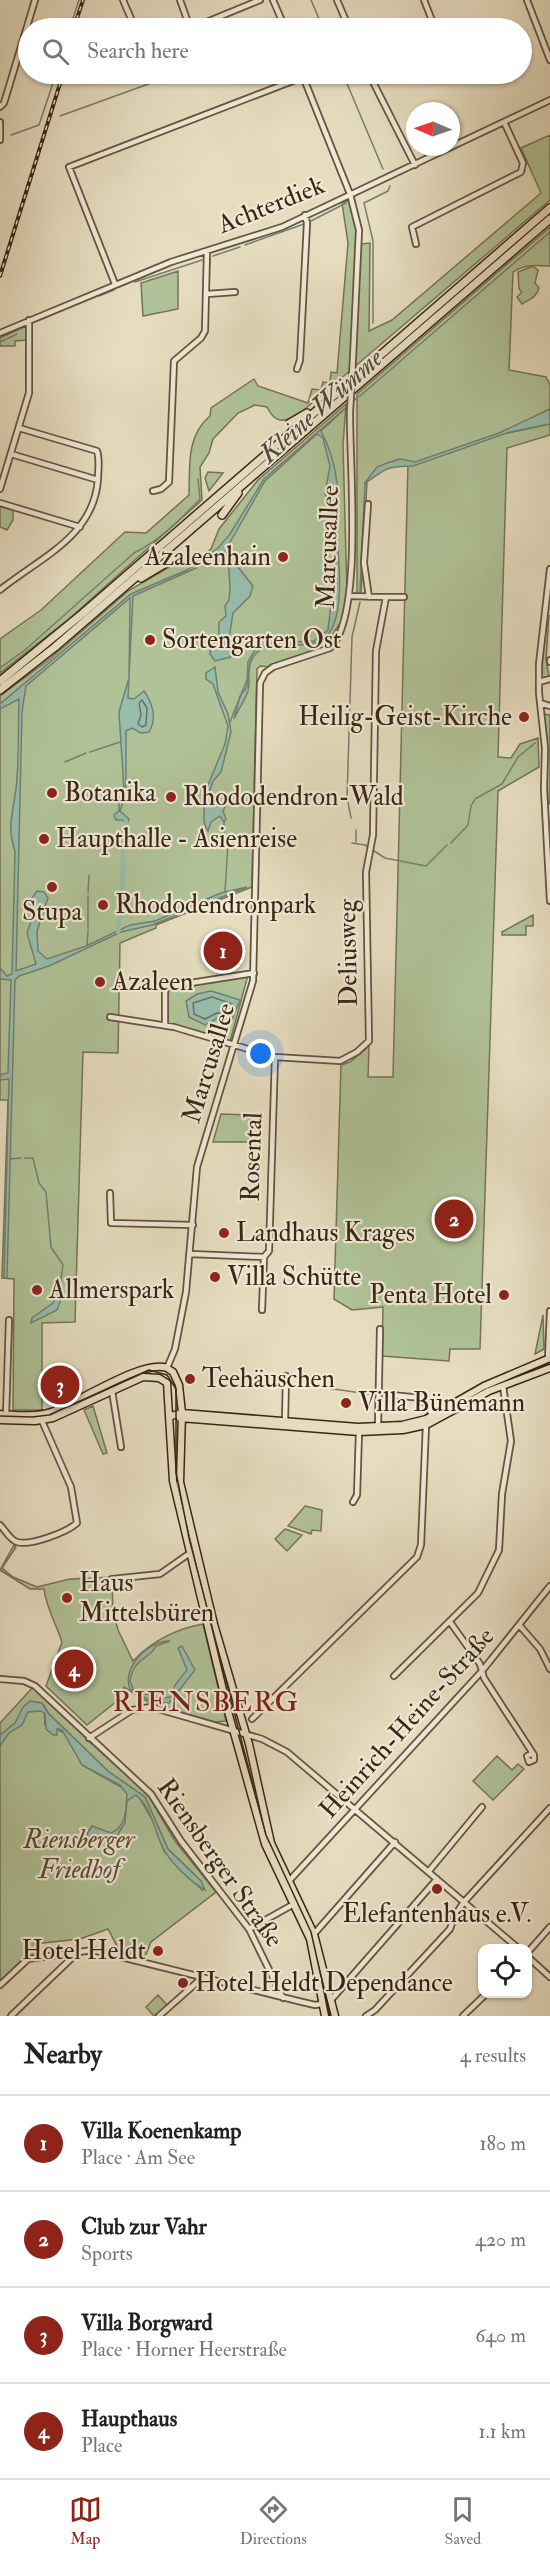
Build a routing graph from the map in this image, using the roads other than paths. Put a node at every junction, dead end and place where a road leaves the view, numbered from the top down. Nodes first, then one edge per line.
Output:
1 (35, 0) edge
2 (123, 0) edge
3 (180, 0) edge
4 (260, 0) edge
5 (273, 0) edge
6 (337, 0) edge
7 (424, 0) edge
8 (527, 0) edge
9 (30, 18) edge
10 (131, 18) edge
11 (187, 18) edge
12 (216, 18) edge
13 (281, 18) edge
14 (345, 18) edge
15 (431, 18) edge
16 (18, 56) edge
17 (550, 60) edge
18 (280, 84) edge
19 (307, 84) edge
20 (374, 84) edge
21 (550, 100) edge
22 (0, 106) edge
23 (0, 122) edge
24 (504, 122) junction
25 (0, 140) edge
26 (415, 165) junction
27 (350, 194) junction
28 (550, 208) edge
29 (305, 215) junction
30 (550, 219) edge
31 (416, 244) dead end
32 (207, 251) junction
33 (115, 284) junction
34 (235, 292) dead end
35 (207, 294) junction
36 (29, 320) junction
37 (0, 333) edge
38 (297, 369) dead end
39 (339, 391) junction
40 (291, 423) dead end
41 (19, 428) junction
42 (11, 454) junction
43 (252, 477) junction
44 (98, 480) junction
45 (0, 489) edge
46 (153, 491) dead end
47 (203, 501) dead end
48 (0, 503) edge
49 (368, 504) dead end
50 (222, 515) dead end
51 (80, 527) junction
52 (177, 531) junction
53 (166, 563) dead end
54 (550, 569) edge
55 (0, 590) edge
56 (351, 596) junction
57 (369, 597) junction
58 (386, 597) junction
59 (404, 597) dead end
60 (107, 602) junction
61 (548, 607) edge
62 (550, 679) edge
63 (0, 681) edge
64 (539, 682) junction
65 (0, 690) edge
66 (540, 703) junction
67 (550, 706) edge
68 (548, 810) edge
69 (550, 901) edge
70 (254, 973) junction
71 (110, 1017) dead end
72 (165, 1025) junction
73 (235, 1045) junction
74 (275, 1057) junction
75 (110, 1193) dead end
76 (193, 1225) junction
77 (191, 1254) junction
78 (264, 1257) junction
79 (262, 1310) dead end
80 (550, 1311) edge
81 (9, 1320) dead end
82 (380, 1329) dead end
83 (550, 1341) edge
84 (549, 1358) edge
85 (167, 1368) junction
86 (549, 1368) edge
87 (286, 1376) dead end
88 (164, 1380) junction
89 (503, 1386) junction
90 (112, 1391) junction
91 (391, 1395) dead end
92 (170, 1404) junction
93 (181, 1413) junction
94 (3, 1415) edge
95 (171, 1416) junction
96 (433, 1416) junction
97 (0, 1420) edge
98 (42, 1420) junction
99 (285, 1422) junction
100 (426, 1425) junction
101 (378, 1427) junction
102 (358, 1432) junction
103 (121, 1448) dead end
104 (353, 1502) dead end
105 (0, 1525) edge
106 (190, 1553) junction
107 (112, 1579) dead end
108 (550, 1586) edge
109 (450, 1622) junction
110 (520, 1626) junction
111 (550, 1669) edge
112 (482, 1671) junction
113 (394, 1677) dead end
114 (0, 1679) edge
115 (252, 1719) dead end
116 (234, 1732) junction
117 (246, 1735) junction
118 (89, 1738) junction
119 (531, 1754) dead end
120 (482, 1806) dead end
121 (550, 1808) edge
122 (356, 1809) junction
123 (395, 1842) junction
124 (429, 1871) junction
125 (437, 1879) junction
126 (289, 1881) junction
127 (464, 1902) junction
128 (294, 1904) junction
129 (550, 1927) edge
130 (249, 1929) junction
131 (314, 1934) junction
132 (513, 1944) edge
133 (532, 1947) edge
134 (77, 1953) junction
135 (532, 1961) edge
136 (203, 1977) junction
137 (550, 1977) edge
138 (0, 1984) edge
139 (283, 1998) junction
140 (482, 1998) edge
141 (331, 2000) junction
142 (322, 2004) junction
143 (11, 2016) edge
144 (159, 2016) edge
145 (325, 2016) edge
146 (335, 2016) edge
147 (366, 2016) edge
148 (463, 2016) edge

1 - 9 street
2 - 10 street
3 - 11 street
4 - 12 street
5 - 13 street
6 - 14 street
7 - 15 street
8 - 17 street
16 - 22 street
18 - 33 street
19 - 27 street, Marcusallee
20 - 26 street
21 - 24 street, Achterdiek
23 - 25 street
24 - 26 street, Achterdiek
24 - 31 street
26 - 27 street, Achterdiek
27 - 29 street, Achterdiek
27 - 56 street, Marcusallee, bridge
28 - 39 highway
29 - 32 street, Achterdiek
29 - 38 street
30 - 43 highway
32 - 33 street, Achterdiek
32 - 35 street
33 - 36 street, Achterdiek
34 - 35 street
35 - 46 street
36 - 37 street, Achterdiek
36 - 41 street
39 - 40 highway
39 - 52 highway
41 - 42 street
41 - 44 street
42 - 44 street
42 - 45 street
43 - 50 highway
43 - 60 highway
44 - 51 street
47 - 52 highway
48 - 51 street
49 - 57 street
51 - 55 street
52 - 63 highway
53 - 60 highway
54 - 61 street
56 - 57 street
56 - 70 street, Marcusallee
57 - 58 street
58 - 59 street
58 - 74 street, Deliusweg
60 - 65 highway
61 - 64 street
62 - 64 street
64 - 66 street
66 - 67 street
66 - 68 street
68 - 69 street
70 - 72 street
70 - 73 street, Marcusallee
71 - 72 street, Deliusweg
72 - 73 street, Deliusweg
73 - 74 street, Deliusweg
73 - 76 street, Marcusallee
74 - 78 street, Rosental
75 - 76 street
76 - 77 street, Marcusallee
77 - 78 street
77 - 85 street, Marcusallee
78 - 79 street, Rosental
80 - 83 street
81 - 94 street
82 - 101 street
83 - 84 street
84 - 96 main road
85 - 88 main road, Marcusallee
85 - 93 main road
85 - 94 main road
86 - 89 main road
87 - 99 street
88 - 90 main road
88 - 92 main road
89 - 100 main road
89 - 109 street
90 - 98 main road
90 - 103 street
91 - 96 street
92 - 93 main road
92 - 95 main road
93 - 95 main road
93 - 99 main road
93 - 102 main road
93 - 117 main road
95 - 106 main road
96 - 101 main road
97 - 98 main road
98 - 105 street
99 - 101 main road
100 - 102 main road
100 - 115 street
102 - 104 street
106 - 107 street
106 - 116 main road
108 - 110 street, Heinrich-Heine-Straße
109 - 112 street
109 - 113 street
110 - 111 street
110 - 112 street, Heinrich-Heine-Straße
112 - 119 street
112 - 122 street, Heinrich-Heine-Straße
114 - 118 street, Riensberger Straße
116 - 117 street
116 - 118 street
116 - 128 main road
117 - 122 street
117 - 126 main road
118 - 130 street, Riensberger Straße
120 - 124 street
121 - 127 street
122 - 123 street
122 - 126 street, Heinrich-Heine-Straße
123 - 124 street
123 - 131 street
124 - 125 street
125 - 127 street
125 - 141 street
126 - 131 main road
127 - 132 street
127 - 147 street
128 - 130 street
128 - 142 main road
129 - 133 street
130 - 139 street, Riensberger Straße
131 - 141 main road
134 - 136 street
134 - 138 street
134 - 143 street
135 - 137 street
136 - 139 street
136 - 144 street
139 - 142 street
140 - 148 street
141 - 142 main road
141 - 146 main road
142 - 145 main road

